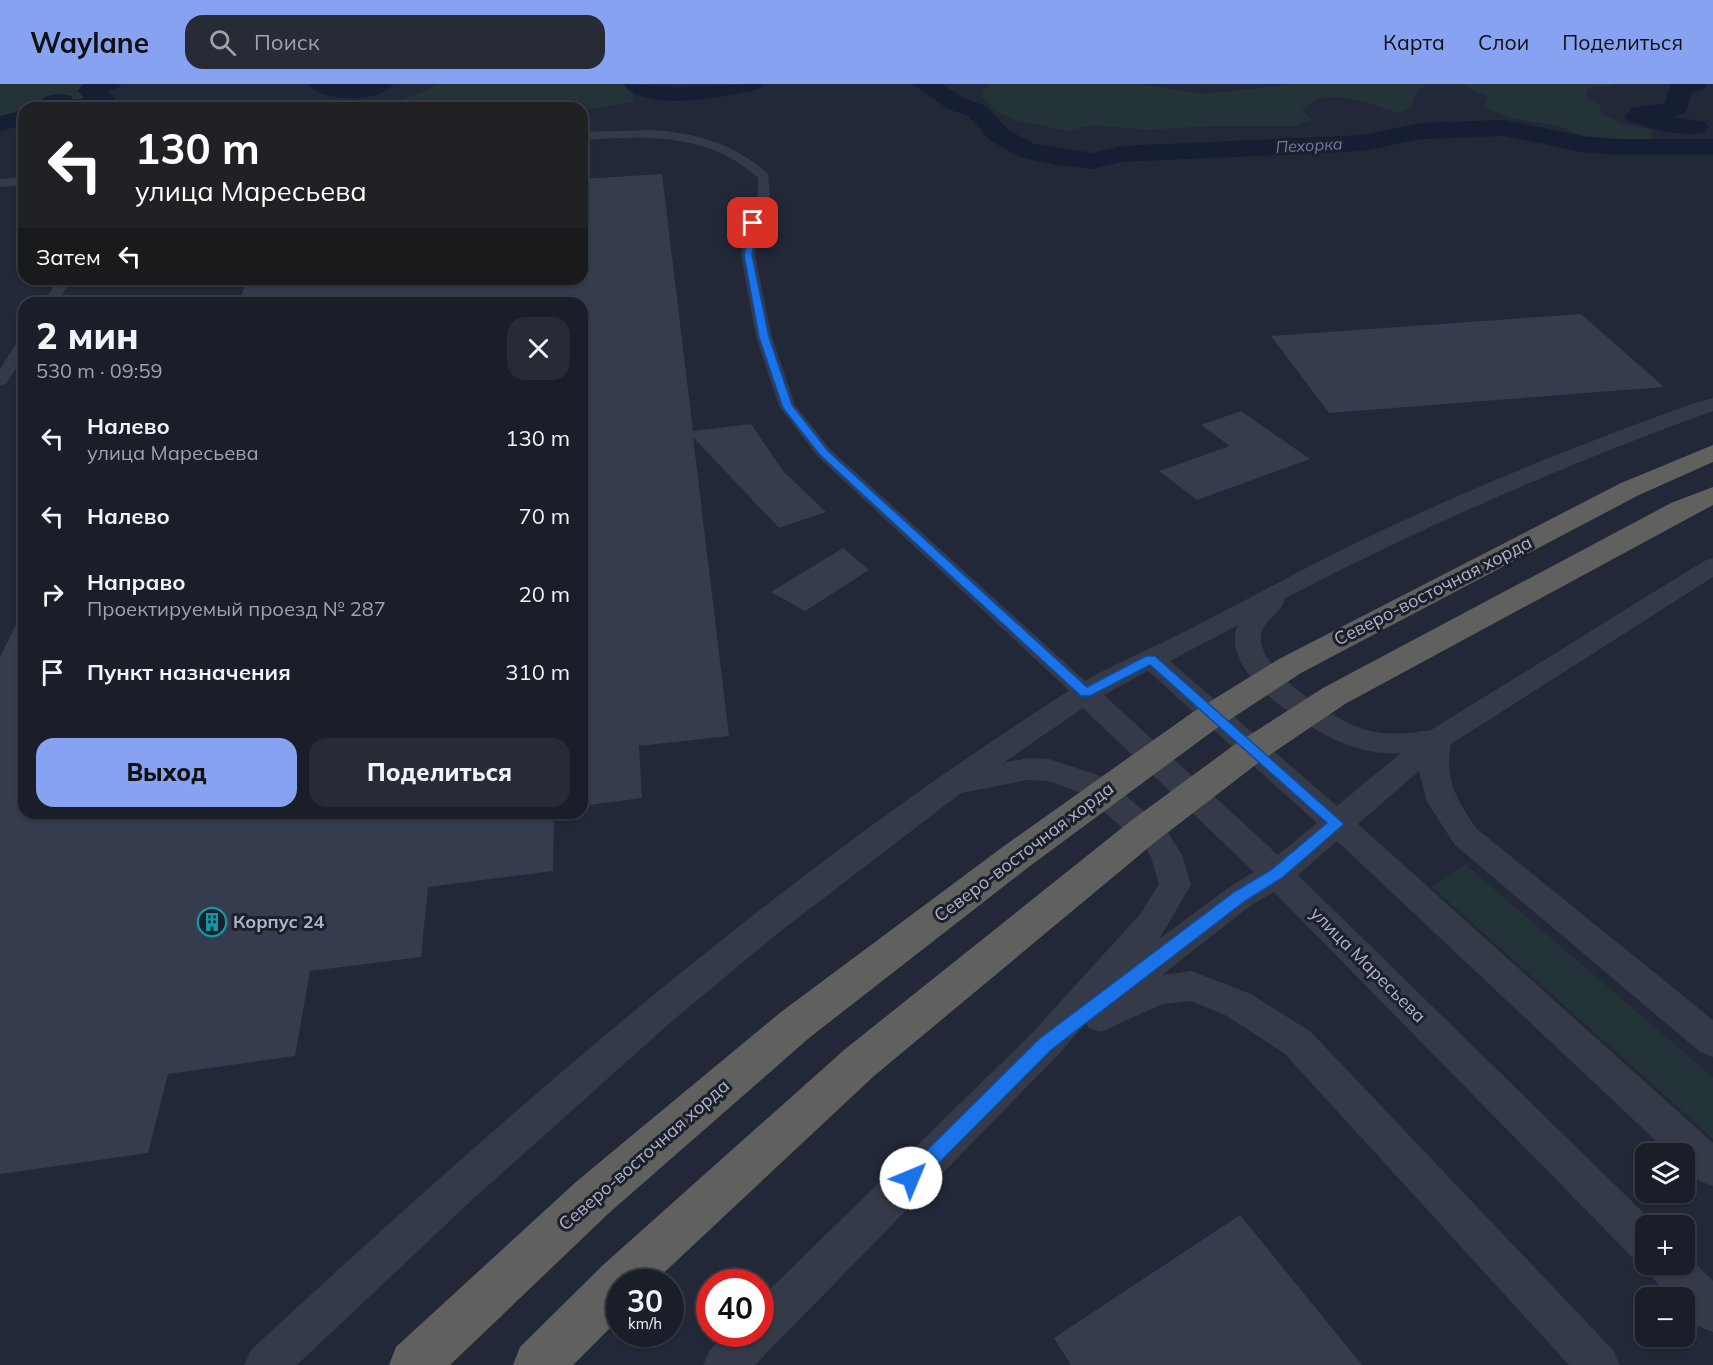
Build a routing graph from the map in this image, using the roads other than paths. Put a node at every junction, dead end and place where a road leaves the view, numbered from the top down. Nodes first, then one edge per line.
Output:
1 (588, 136) edge
2 (18, 182) edge
3 (0, 183) edge
4 (18, 353) edge
5 (0, 381) edge
6 (1713, 404) edge
7 (1713, 453) edge
8 (1713, 495) edge
9 (1713, 566) edge
10 (1293, 584) junction
11 (1151, 659) junction
12 (1085, 693) junction
13 (1438, 739) junction
14 (949, 784) junction
15 (1337, 824) junction
16 (1277, 874) junction
17 (1713, 1041) edge
18 (1045, 1044) junction
19 (1713, 1168) edge
20 (1635, 1232) edge
21 (635, 1269) edge
22 (1678, 1275) edge
23 (606, 1297) edge
24 (1713, 1311) edge
25 (774, 1315) edge
26 (743, 1347) edge
27 (266, 1365) edge
28 (414, 1365) edge
29 (538, 1365) edge
30 (725, 1365) edge
31 (1598, 1365) edge

1 - 12 street
2 - 3 street
4 - 5 street
6 - 10 street
7 - 28 highway, Северо-восточная хорда
8 - 21 highway
9 - 13 street
10 - 11 street
10 - 13 street
11 - 12 street
11 - 15 street
12 - 14 street
12 - 16 street, улица Маресьева
13 - 15 street
13 - 17 street
14 - 18 street
14 - 27 street
15 - 16 street
15 - 19 street
16 - 18 street
16 - 20 street, улица Маресьева
18 - 25 street
18 - 31 street
22 - 24 street
23 - 29 highway
26 - 30 street

